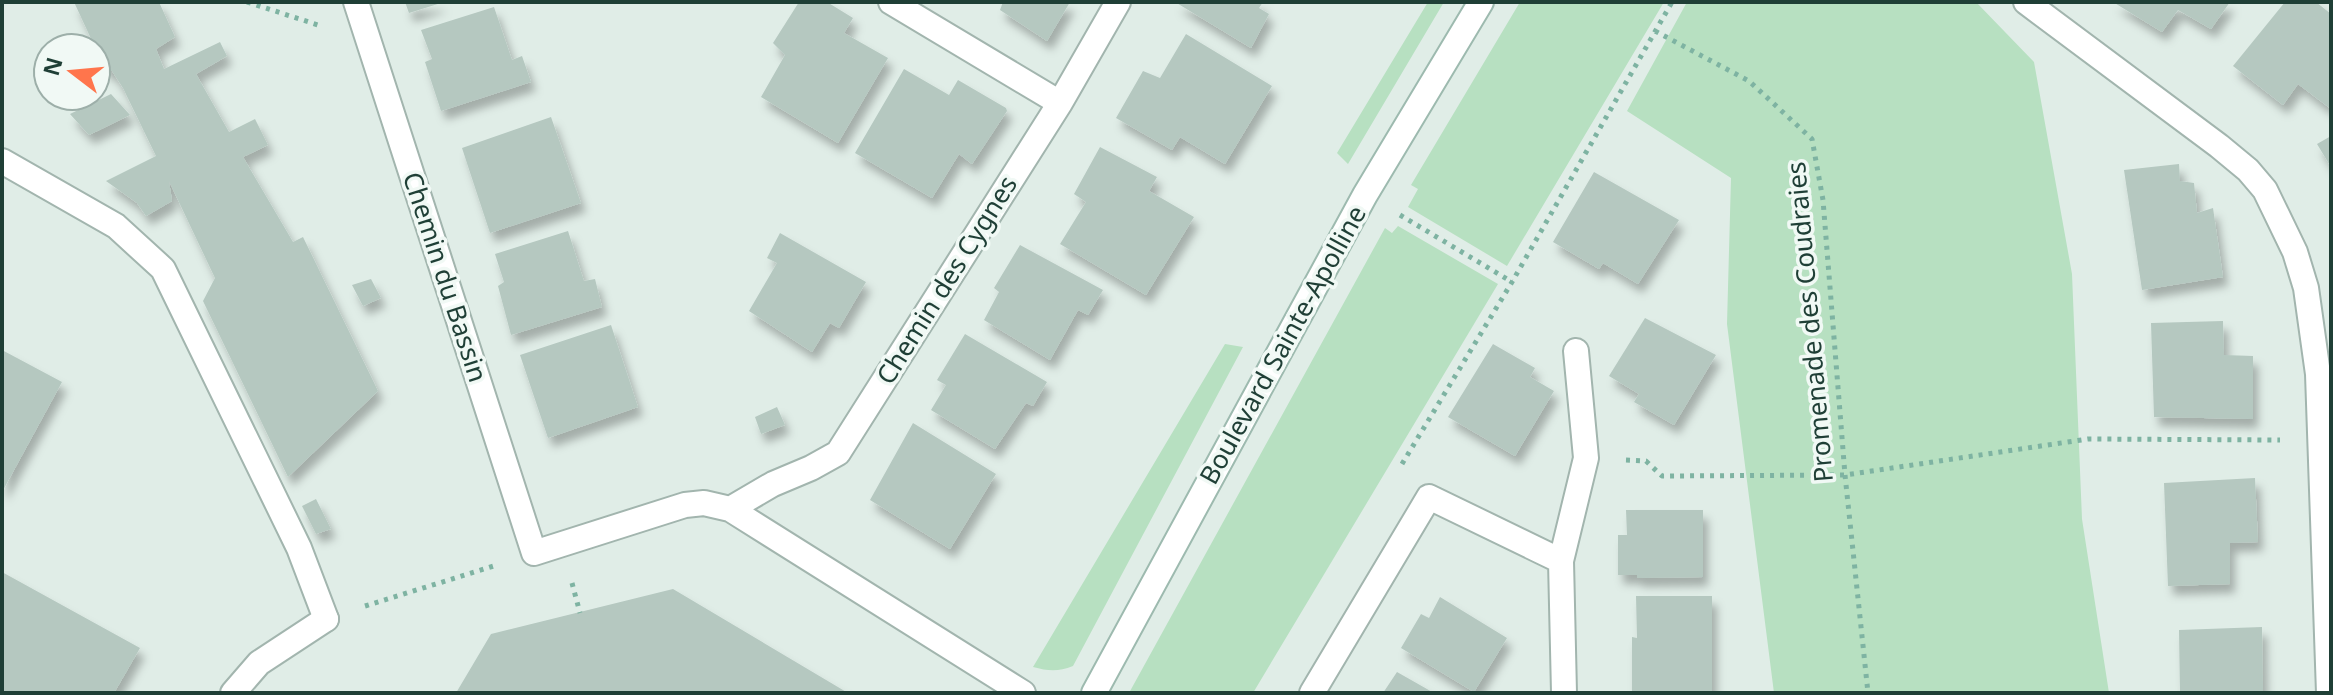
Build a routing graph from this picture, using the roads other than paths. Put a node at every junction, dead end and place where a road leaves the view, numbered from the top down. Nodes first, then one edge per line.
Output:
1 (356, 2) edge
2 (891, 2) edge
3 (1118, 2) edge
4 (1481, 2) edge
5 (2026, 2) edge
6 (1060, 103) junction
7 (2, 161) edge
8 (1576, 351) dead end
9 (2326, 440) edge
10 (730, 509) junction
11 (1561, 561) junction
12 (233, 693) edge
13 (1023, 693) edge
14 (1094, 693) edge
15 (1312, 693) edge
16 (1564, 693) edge
17 (2329, 693) edge

1 - 10 street, Chemin du Bassin
2 - 6 street
3 - 6 street, Chemin des Cygnes
4 - 14 street, Boulevard Sainte-Apolline
5 - 9 street
6 - 10 street, Chemin des Cygnes
7 - 12 street
8 - 11 street
9 - 17 street
10 - 13 street
11 - 15 street
11 - 16 street

